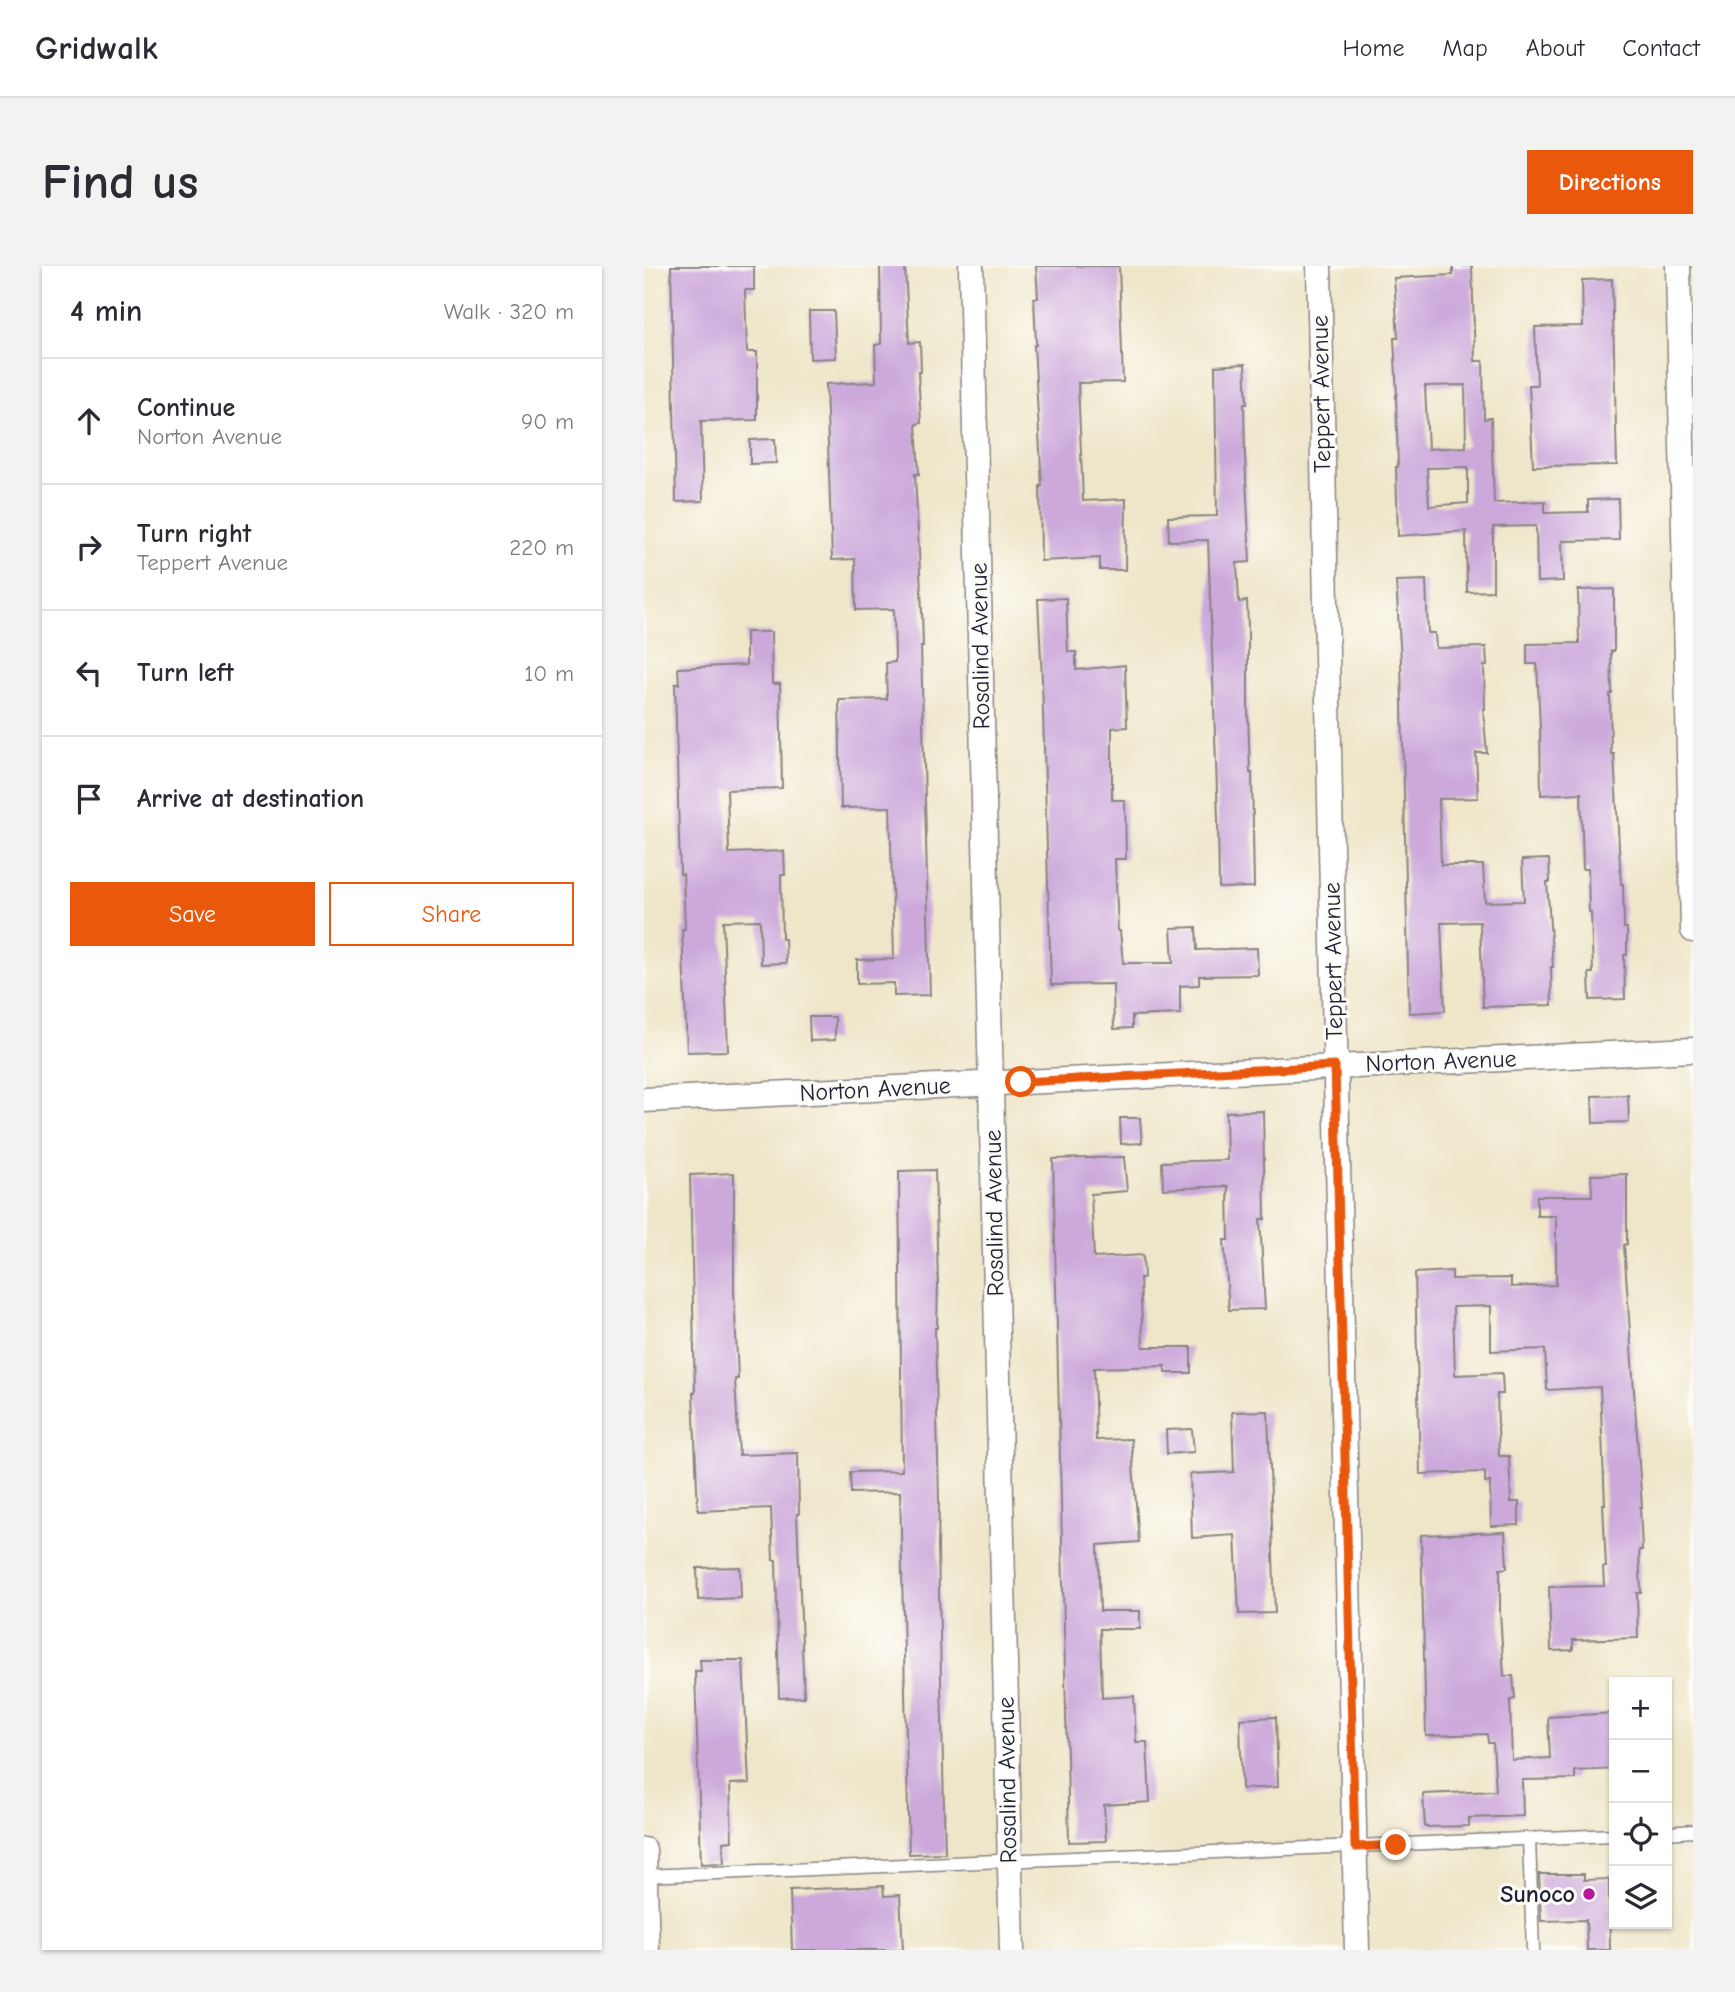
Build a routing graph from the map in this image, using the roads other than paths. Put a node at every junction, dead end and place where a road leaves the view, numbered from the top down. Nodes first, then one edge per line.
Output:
1 (971, 266) edge
2 (1319, 266) edge
3 (1678, 266) edge
4 (1693, 930) edge
5 (1693, 1050) edge
6 (1335, 1066) junction
7 (991, 1083) junction
8 (644, 1100) edge
9 (1693, 1832) edge
10 (1672, 1833) edge
11 (1609, 1835) edge
12 (1529, 1839) junction
13 (1355, 1847) junction
14 (644, 1850) edge
15 (1008, 1862) junction
16 (645, 1876) edge
17 (644, 1891) edge
18 (647, 1950) edge
19 (1012, 1950) edge
20 (1357, 1950) edge
21 (1532, 1950) edge

1 - 7 street, Rosalind Avenue
2 - 6 street, Teppert Avenue
3 - 4 street
5 - 6 street, Norton Avenue
6 - 7 street, Norton Avenue
6 - 13 street, Teppert Avenue
7 - 8 street, Norton Avenue
7 - 15 street, Rosalind Avenue
9 - 10 lane
11 - 12 lane
12 - 13 lane
12 - 21 lane
13 - 15 lane
13 - 20 street, Teppert Avenue
14 - 16 street
15 - 16 lane
15 - 19 street, Rosalind Avenue
16 - 17 street
17 - 18 street

